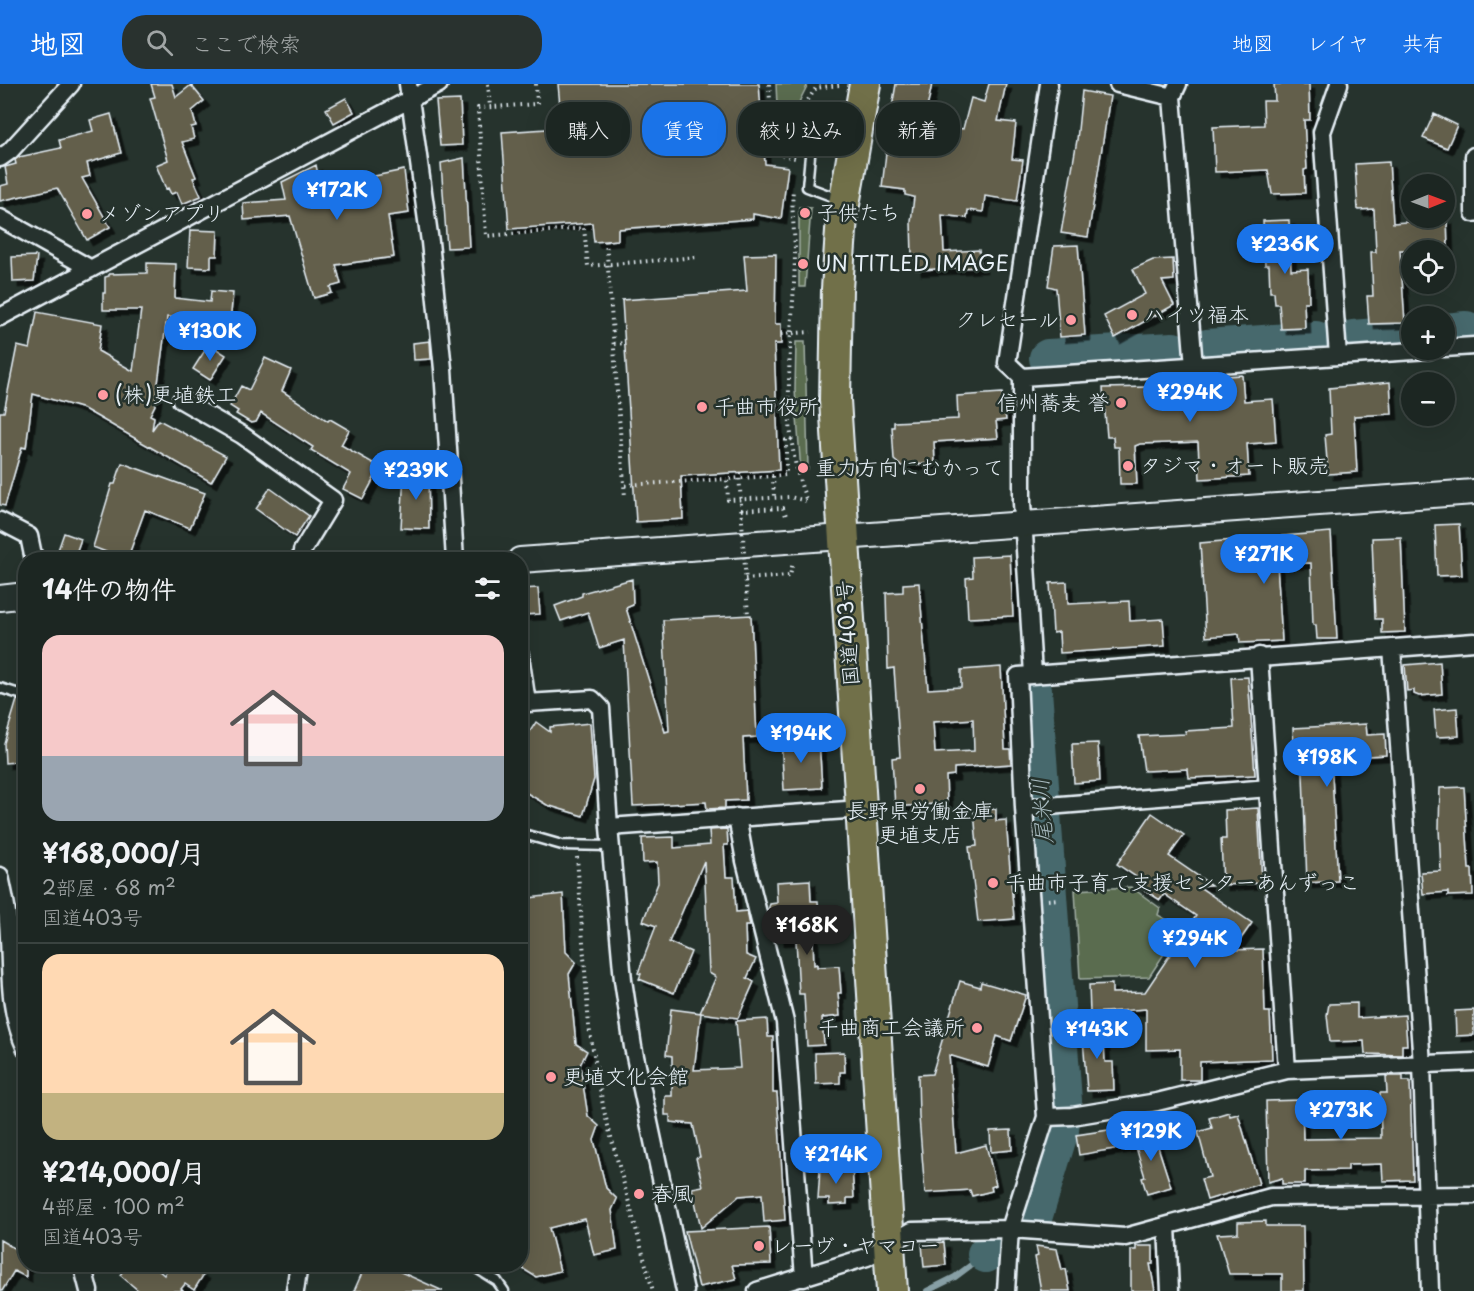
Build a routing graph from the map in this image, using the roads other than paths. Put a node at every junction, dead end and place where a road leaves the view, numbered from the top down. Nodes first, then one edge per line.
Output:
1 (71, 84) edge
2 (439, 84) edge
3 (1049, 84) edge
4 (1118, 84) edge
5 (1339, 84) edge
6 (410, 91) edge
7 (1175, 91) edge
8 (855, 92) edge
9 (1474, 156) edge
10 (0, 158) edge
11 (845, 202) junction
12 (1474, 213) edge
13 (0, 218) edge
14 (91, 269) junction
15 (0, 317) edge
16 (1474, 346) edge
17 (1455, 347) edge
18 (1401, 352) edge
19 (1338, 356) junction
20 (1194, 367) junction
21 (1022, 377) junction
22 (181, 400) dead end
23 (1474, 492) edge
24 (0, 521) edge
25 (1024, 524) junction
26 (842, 538) junction
27 (32, 552) edge
28 (302, 552) edge
29 (454, 552) edge
30 (528, 559) edge
31 (18, 596) edge
32 (0, 598) edge
33 (1474, 642) edge
34 (1392, 648) junction
35 (1259, 656) junction
36 (1033, 674) junction
37 (0, 688) edge
38 (18, 694) edge
39 (528, 703) edge
40 (1269, 788) junction
41 (1028, 808) junction
42 (861, 809) junction
43 (737, 817) junction
44 (609, 827) junction
45 (528, 835) edge
46 (610, 846) junction
47 (0, 876) edge
48 (18, 1031) edge
49 (1474, 1062) edge
50 (1422, 1064) junction
51 (1287, 1070) junction
52 (1049, 1117) junction
53 (1474, 1195) edge
54 (1426, 1196) junction
55 (1167, 1226) junction
56 (1010, 1229) junction
57 (888, 1245) junction
58 (84, 1272) edge
59 (298, 1272) edge
60 (483, 1272) edge
61 (804, 1278) junction
62 (89, 1291) edge
63 (294, 1291) edge
64 (504, 1291) edge
65 (685, 1291) edge
66 (758, 1291) edge
67 (892, 1291) edge
68 (1006, 1291) edge
69 (1170, 1291) edge
70 (1430, 1291) edge

1 - 10 street
2 - 6 street
3 - 21 street
4 - 7 street
5 - 19 street
6 - 14 street
6 - 29 street
7 - 20 street
8 - 11 highway, 国道403号
8 - 11 lane
9 - 12 street
11 - 26 highway, 国道403号
13 - 14 street
14 - 15 street
16 - 17 street
18 - 19 street
19 - 20 street
20 - 21 street
21 - 25 street
22 - 28 street
23 - 25 street
24 - 27 street
25 - 26 street
25 - 36 street
26 - 30 street
26 - 42 highway, 国道403号
31 - 32 street
33 - 34 street
34 - 35 street
34 - 50 street
35 - 36 street
35 - 40 street
36 - 41 street
37 - 38 lane
39 - 44 street
40 - 41 street
40 - 51 street
41 - 52 street
42 - 43 street
42 - 57 highway, 国道403号
43 - 44 street
43 - 61 street
44 - 46 street
45 - 46 lane
46 - 65 street
47 - 48 street
49 - 50 street
50 - 51 street
50 - 54 street
51 - 52 street
52 - 56 street
53 - 54 street
54 - 55 street
54 - 70 street
55 - 56 street
55 - 69 street
56 - 57 street
56 - 68 street
57 - 61 street
57 - 67 highway, 国道403号
58 - 62 street
59 - 63 street
60 - 64 lane
61 - 66 street

